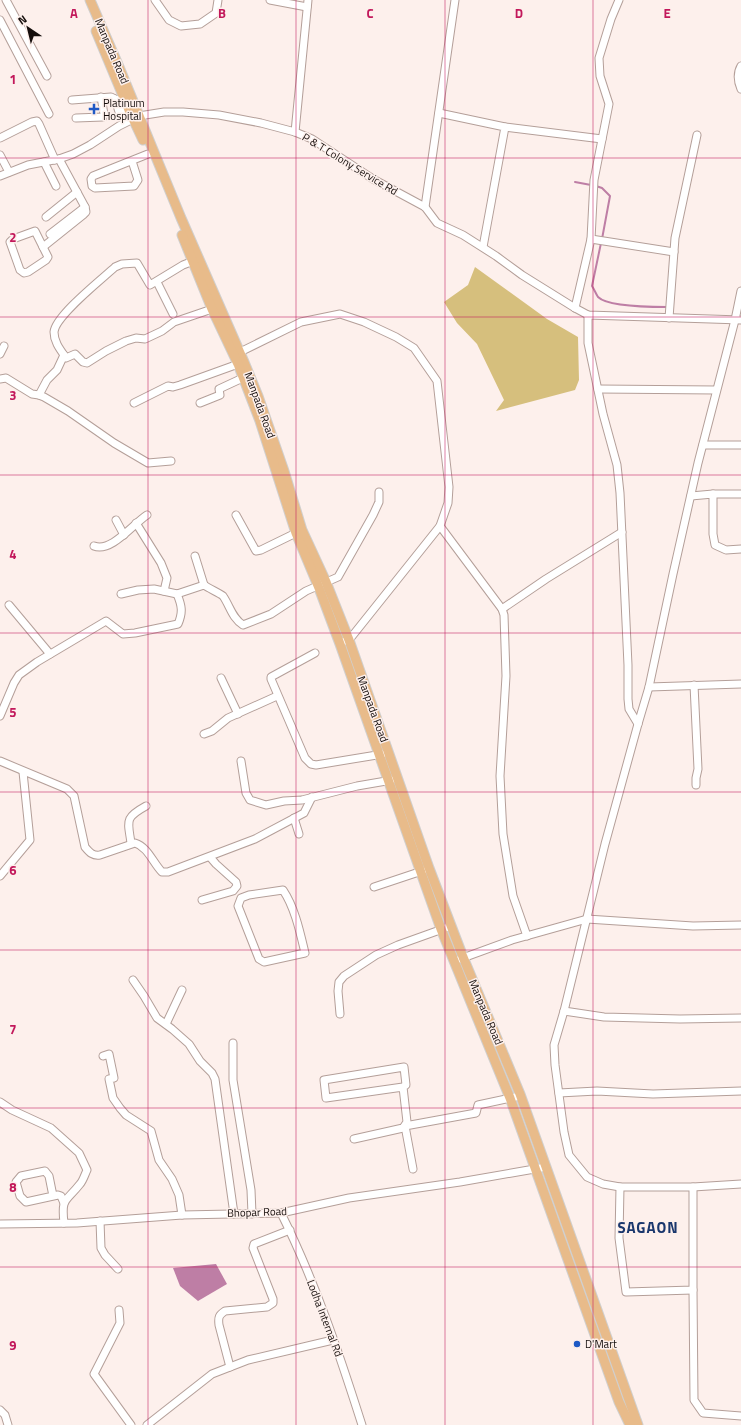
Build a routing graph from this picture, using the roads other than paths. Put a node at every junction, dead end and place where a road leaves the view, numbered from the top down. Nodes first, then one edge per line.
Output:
1 (6, 0) edge
2 (155, 0) edge
3 (218, 0) edge
4 (270, 0) edge
5 (455, 0) edge
6 (619, 0) edge
7 (87, 2) edge
8 (308, 4) edge
9 (0, 20) edge
10 (741, 66) edge
11 (116, 69) junction
12 (47, 76) dead end
13 (741, 89) edge
14 (100, 97) junction
15 (119, 99) junction
16 (72, 100) dead end
17 (134, 113) junction
18 (439, 113) junction
19 (49, 114) dead end
20 (76, 118) dead end
21 (505, 127) junction
22 (295, 132) junction
23 (697, 135) dead end
24 (0, 138) edge
25 (602, 139) junction
26 (148, 154) junction
27 (0, 155) edge
28 (57, 160) junction
29 (132, 161) junction
30 (44, 162) junction
31 (156, 166) junction
32 (3, 173) edge
33 (56, 186) dead end
34 (77, 192) junction
35 (85, 207) junction
36 (425, 207) junction
37 (46, 217) dead end
38 (50, 234) dead end
39 (591, 239) junction
40 (43, 247) junction
41 (483, 248) junction
42 (674, 252) junction
43 (196, 260) junction
44 (157, 282) junction
45 (741, 291) edge
46 (216, 308) junction
47 (575, 308) junction
48 (173, 314) dead end
49 (588, 315) junction
50 (669, 318) junction
51 (738, 320) edge
52 (4, 346) dead end
53 (237, 353) junction
54 (0, 354) edge
55 (64, 355) junction
56 (241, 363) junction
57 (246, 376) junction
58 (0, 379) edge
59 (598, 389) junction
60 (716, 390) junction
61 (39, 395) junction
62 (134, 403) dead end
63 (200, 403) dead end
64 (703, 445) junction
65 (741, 445) edge
66 (171, 462) dead end
67 (379, 492) dead end
68 (713, 494) junction
69 (741, 494) edge
70 (691, 496) junction
71 (147, 515) dead end
72 (236, 515) dead end
73 (116, 520) dead end
74 (136, 523) junction
75 (440, 526) junction
76 (299, 532) junction
77 (622, 532) junction
78 (124, 535) junction
79 (94, 546) dead end
80 (741, 549) edge
81 (195, 556) dead end
82 (322, 583) junction
83 (204, 585) junction
84 (164, 591) junction
85 (121, 594) dead end
86 (177, 594) junction
87 (9, 605) dead end
88 (502, 609) junction
89 (344, 642) junction
90 (314, 653) dead end
91 (50, 654) junction
92 (221, 678) dead end
93 (741, 684) edge
94 (694, 685) junction
95 (649, 687) junction
96 (277, 696) junction
97 (238, 714) junction
98 (0, 716) edge
99 (638, 724) junction
100 (204, 734) dead end
101 (384, 753) junction
102 (0, 761) edge
103 (241, 761) dead end
104 (23, 772) junction
105 (398, 778) junction
106 (388, 781) junction
107 (696, 785) dead end
108 (312, 797) junction
109 (146, 806) dead end
110 (294, 818) junction
111 (299, 834) dead end
112 (131, 844) junction
113 (210, 857) junction
114 (424, 870) junction
115 (0, 876) edge
116 (374, 887) dead end
117 (202, 900) dead end
118 (587, 918) junction
119 (296, 919) joint
120 (741, 925) edge
121 (451, 926) junction
122 (441, 930) junction
123 (527, 936) junction
124 (463, 957) junction
125 (454, 962) junction
126 (133, 980) dead end
127 (182, 990) dead end
128 (564, 1011) junction
129 (340, 1014) dead end
130 (741, 1018) edge
131 (166, 1024) junction
132 (233, 1043) dead end
133 (103, 1056) dead end
134 (403, 1087) junction
135 (741, 1091) edge
136 (559, 1093) junction
137 (520, 1096) junction
138 (510, 1098) junction
139 (0, 1102) edge
140 (406, 1126) junction
141 (354, 1139) dead end
142 (546, 1167) junction
143 (413, 1169) dead end
144 (536, 1170) junction
145 (741, 1184) edge
146 (620, 1187) junction
147 (693, 1187) junction
148 (53, 1196) junction
149 (64, 1203) junction
150 (281, 1213) junction
151 (234, 1214) junction
152 (252, 1214) junction
153 (182, 1215) junction
154 (100, 1221) junction
155 (64, 1223) junction
156 (0, 1224) edge
157 (290, 1230) junction
158 (118, 1269) dead end
159 (693, 1290) junction
160 (119, 1310) dead end
161 (334, 1340) junction
162 (230, 1367) junction
163 (0, 1410) edge
164 (741, 1416) edge
165 (8, 1425) edge
166 (131, 1425) edge
167 (147, 1425) edge
168 (362, 1425) edge
169 (630, 1425) edge
170 (638, 1425) edge

1 - 12 street
2 - 3 street
4 - 8 street
5 - 18 street
6 - 25 street
7 - 11 main road, Manpada Road
8 - 22 street
9 - 19 street
10 - 13 street
11 - 15 main road, Manpada Road
11 - 17 main road, Manpada Road
14 - 15 street
14 - 16 street
14 - 20 street
15 - 17 main road, Manpada Road
17 - 22 street, P & T Colony Service Rd
17 - 26 main road, Manpada Road
17 - 28 street, P & T Colony Service Rd
17 - 31 main road, Manpada Road
18 - 21 street
18 - 36 street
21 - 25 street
21 - 41 street
22 - 36 street, P & T Colony Service Rd
23 - 42 street
24 - 28 street
25 - 39 street
26 - 29 street
26 - 31 main road, Manpada Road
27 - 32 street
28 - 30 street, P & T Colony Service Rd
28 - 34 street
29 - 29 street
30 - 32 street, P & T Colony Service Rd
30 - 33 street
31 - 43 main road, Manpada Road
34 - 35 street
34 - 37 street
35 - 38 street
35 - 40 street
36 - 41 street
39 - 42 street
39 - 47 street
40 - 40 street
41 - 47 street
42 - 50 street
43 - 44 street
43 - 46 main road, Manpada Road
44 - 48 street
44 - 55 street
45 - 51 street
46 - 53 main road, Manpada Road
46 - 55 street
47 - 49 street
49 - 50 street
49 - 59 street
50 - 51 street
51 - 60 street
52 - 54 street
53 - 56 main road, Manpada Road
53 - 75 street
55 - 61 street
56 - 57 main road, Manpada Road
56 - 62 street
57 - 63 street
57 - 76 main road, Manpada Road
58 - 61 street
59 - 60 street
59 - 77 street
60 - 64 street
61 - 66 street
64 - 65 street
64 - 70 street
67 - 82 street
68 - 69 street
68 - 70 street
68 - 80 street
70 - 95 street
71 - 74 street
72 - 76 street
73 - 78 street
74 - 78 street
74 - 84 street
75 - 88 street
75 - 89 street
76 - 82 main road, Manpada Road
77 - 88 street
77 - 99 street
78 - 79 street
81 - 83 street
82 - 83 street
82 - 89 main road, Manpada Road
83 - 86 street
84 - 85 street
84 - 86 street
86 - 91 street
87 - 91 street
88 - 123 street
89 - 101 main road, Manpada Road
90 - 96 street
91 - 98 street
92 - 97 street
93 - 94 street
94 - 95 street
94 - 107 street
95 - 99 street
96 - 97 street
96 - 101 street
97 - 100 street
99 - 118 street
101 - 105 main road, Manpada Road
101 - 106 main road, Manpada Road
102 - 104 street
103 - 108 street
104 - 112 street
104 - 115 street
105 - 106 street
105 - 114 main road, Manpada Road
106 - 108 street
106 - 114 main road, Manpada Road
108 - 110 street
109 - 112 street
110 - 111 street
110 - 113 street
112 - 113 street
113 - 117 street
114 - 116 street
114 - 121 main road, Manpada Road
114 - 122 main road, Manpada Road
118 - 120 street
118 - 123 street
118 - 128 street
119 - 119 street
121 - 122 street
121 - 124 main road, Manpada Road
122 - 125 main road, Manpada Road
122 - 129 street
123 - 124 street
124 - 125 street
124 - 137 main road, Manpada Road
125 - 138 main road, Manpada Road
126 - 131 street
127 - 131 street
128 - 130 street
128 - 136 street
131 - 151 street
132 - 152 street
133 - 153 street
134 - 134 street
134 - 140 street
135 - 136 street
136 - 146 street
137 - 138 street
137 - 142 main road, Manpada Road
138 - 140 street
138 - 144 main road, Manpada Road
139 - 149 street
140 - 141 street
140 - 143 street
142 - 144 street, Bhopar Road
142 - 170 main road, Manpada Road
144 - 150 street, Bhopar Road
144 - 169 main road, Manpada Road
145 - 147 street
146 - 147 street
146 - 159 street
147 - 159 street
148 - 148 street
148 - 149 street
149 - 155 street
150 - 152 street, Bhopar Road
150 - 157 street, Lodha Internal Rd
151 - 152 street, Bhopar Road
151 - 153 street, Bhopar Road
153 - 154 street, Bhopar Road
154 - 155 street, Bhopar Road
154 - 158 street
155 - 156 street, Bhopar Road
157 - 161 street, Lodha Internal Rd
157 - 162 street
159 - 164 street
160 - 166 street
161 - 162 street
161 - 168 street, Lodha Internal Rd
162 - 167 street
163 - 165 street

